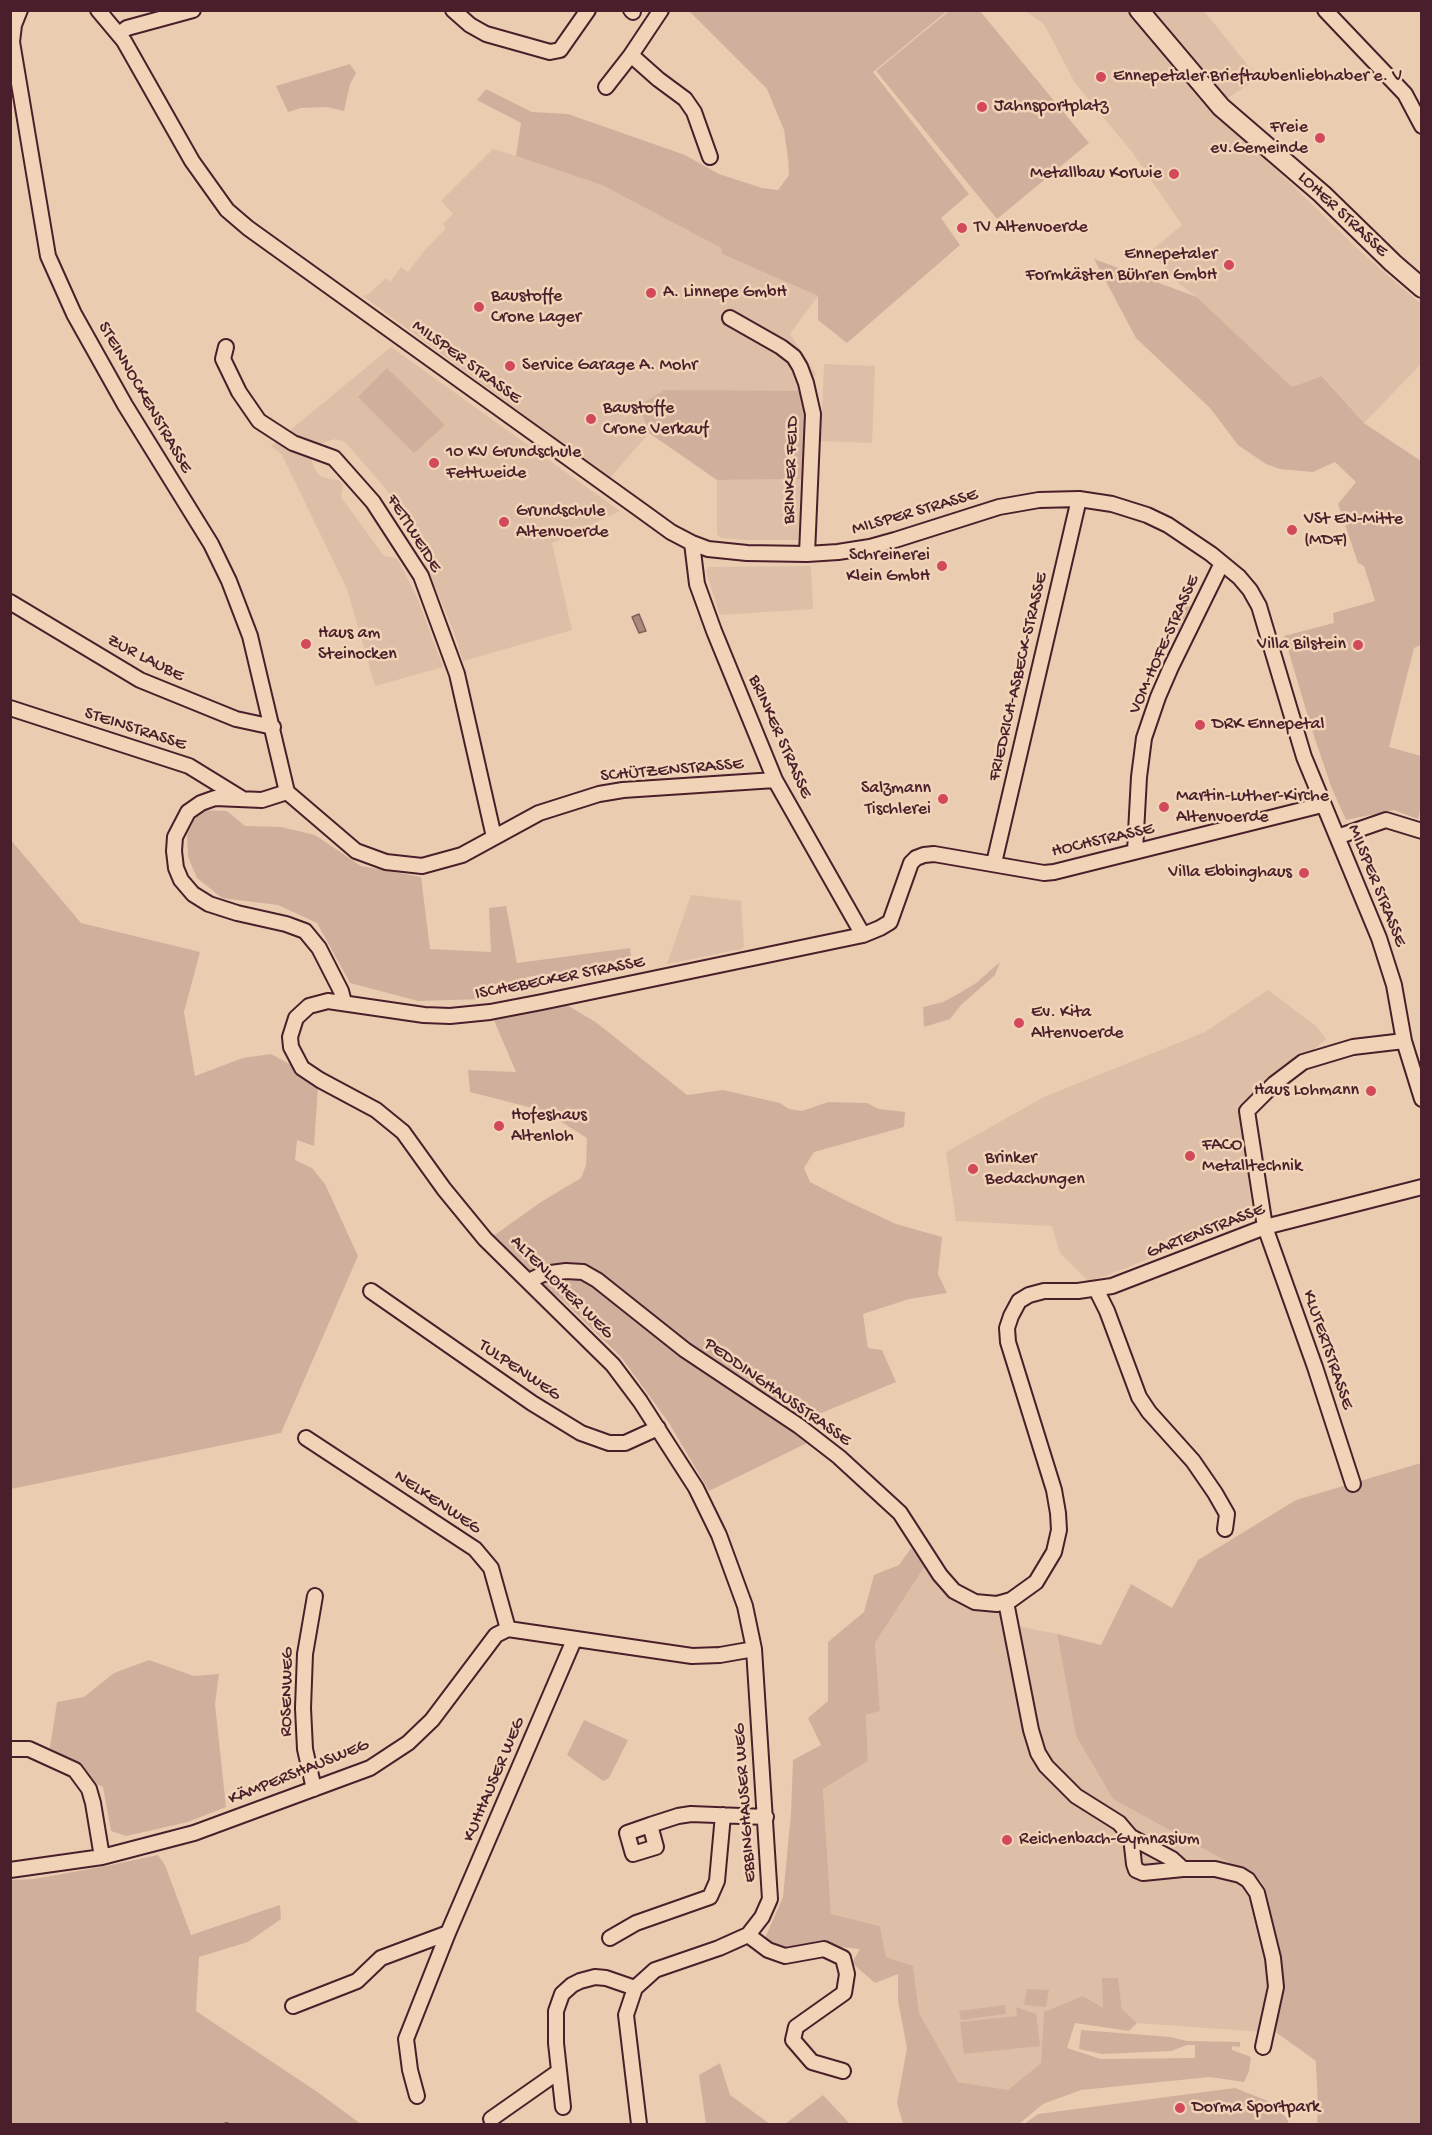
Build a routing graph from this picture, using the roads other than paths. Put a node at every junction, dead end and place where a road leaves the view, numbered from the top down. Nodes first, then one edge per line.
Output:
1 (20, 10) edge
2 (98, 10) edge
3 (193, 10) edge
4 (453, 10) edge
5 (588, 10) edge
6 (661, 10) edge
7 (1139, 10) edge
8 (1325, 10) edge
9 (119, 34) junction
10 (11, 42) edge
11 (631, 55) junction
12 (606, 87) dead end
13 (1422, 126) edge
14 (710, 157) dead end
15 (1422, 288) edge
16 (730, 318) dead end
17 (226, 347) dead end
18 (1079, 500) junction
19 (692, 543) junction
20 (807, 554) junction
21 (1222, 563) junction
22 (10, 602) edge
23 (10, 708) edge
24 (273, 727) junction
25 (775, 780) junction
26 (287, 792) junction
27 (243, 799) junction
28 (1322, 805) junction
29 (1422, 831) edge
30 (494, 837) junction
31 (1337, 837) junction
32 (1135, 851) junction
33 (994, 863) junction
34 (863, 935) junction
35 (344, 1002) junction
36 (1404, 1041) junction
37 (291, 1047) joint
38 (1422, 1099) edge
39 (1422, 1186) edge
40 (1265, 1227) junction
41 (529, 1281) junction
42 (1096, 1289) junction
43 (371, 1291) dead end
44 (658, 1428) junction
45 (306, 1438) dead end
46 (1353, 1484) dead end
47 (1225, 1529) dead end
48 (315, 1596) dead end
49 (1006, 1602) junction
50 (508, 1629) junction
51 (574, 1641) junction
52 (754, 1649) junction
53 (10, 1749) edge
54 (314, 1789) junction
55 (723, 1815) junction
56 (766, 1817) junction
57 (650, 1825) dead end
58 (1131, 1837) junction
59 (102, 1857) junction
60 (1183, 1869) junction
61 (10, 1870) edge
62 (448, 1933) junction
63 (748, 1935) junction
64 (610, 1938) dead end
65 (635, 1988) junction
66 (293, 2006) dead end
67 (1263, 2047) dead end
68 (843, 2071) dead end
69 (558, 2072) junction
70 (417, 2096) dead end
71 (563, 2107) dead end
72 (490, 2119) dead end
73 (639, 2124) edge

1 - 10 street, STEINNOCKENSTRASSE
2 - 9 street, MILSPER STRASSE
3 - 9 street
4 - 5 street
6 - 11 street
7 - 15 main road, LOHER STRASSE
8 - 13 street
9 - 19 street, MILSPER STRASSE
10 - 24 street, STEINNOCKENSTRASSE
11 - 12 street
11 - 14 street
16 - 20 street, BRINKER FELD
17 - 30 street, FETTWEIDE
18 - 20 street, MILSPER STRASSE
18 - 21 street, MILSPER STRASSE
18 - 33 street, FRIEDRICH-ASBECK-STRASSE
19 - 20 street, MILSPER STRASSE
19 - 25 street, BRINKER STRASSE
21 - 28 street, MILSPER STRASSE
21 - 32 street, VOM-HOFE-STRASSE
22 - 24 street, ZUR LAUBE
23 - 27 street, STEINSTRASSE
24 - 26 street, STEINNOCKENSTRASSE
25 - 30 street, SCHÜTZENSTRASSE
25 - 34 street, BRINKER STRASSE
26 - 27 street
26 - 30 street, SCHÜTZENSTRASSE
27 - 35 street
28 - 31 street, MILSPER STRASSE
28 - 32 street, HOCHSTRASSE
29 - 31 street
31 - 36 street, MILSPER STRASSE
32 - 33 street, HOCHSTRASSE
33 - 34 street, HOCHSTRASSE
34 - 35 street, ISCHEBECKER STRASSE
35 - 37 street, ISCHEBECKER STRASSE
36 - 38 street, MILSPER STRASSE
36 - 40 street, KLUTERTSTRASSE
37 - 41 street, ALTENLOHER WEG
39 - 40 street, GARTENSTRASSE
40 - 42 street, GARTENSTRASSE
40 - 46 street, KLUTERTSTRASSE
41 - 44 street, ALTENLOHER WEG
41 - 49 street, PEDDINGHAUSSTRASSE
42 - 47 street
42 - 49 street, GARTENSTRASSE
43 - 44 street, TULPENWEG
44 - 52 street, ALTENLOHER WEG
45 - 50 street, NELKENWEG
48 - 54 street, ROSENWEG
49 - 58 street
50 - 51 street
50 - 54 street, KÄMPERSHAUSWEG
51 - 52 street
51 - 62 street, KUHHAUSER WEG
52 - 56 street, EBBINGHAUSER WEG
53 - 59 street
54 - 59 street, KÄMPERSHAUSWEG
55 - 56 street
55 - 57 street
55 - 64 street
56 - 63 street, EBBINGHAUSER WEG
58 - 60 street
58 - 60 street
59 - 61 street, KÄMPERSHAUSWEG
60 - 67 street
62 - 66 street
62 - 70 street, KUHHAUSER WEG
63 - 65 street
63 - 68 street
65 - 69 street
65 - 73 street
69 - 71 street
69 - 72 street

